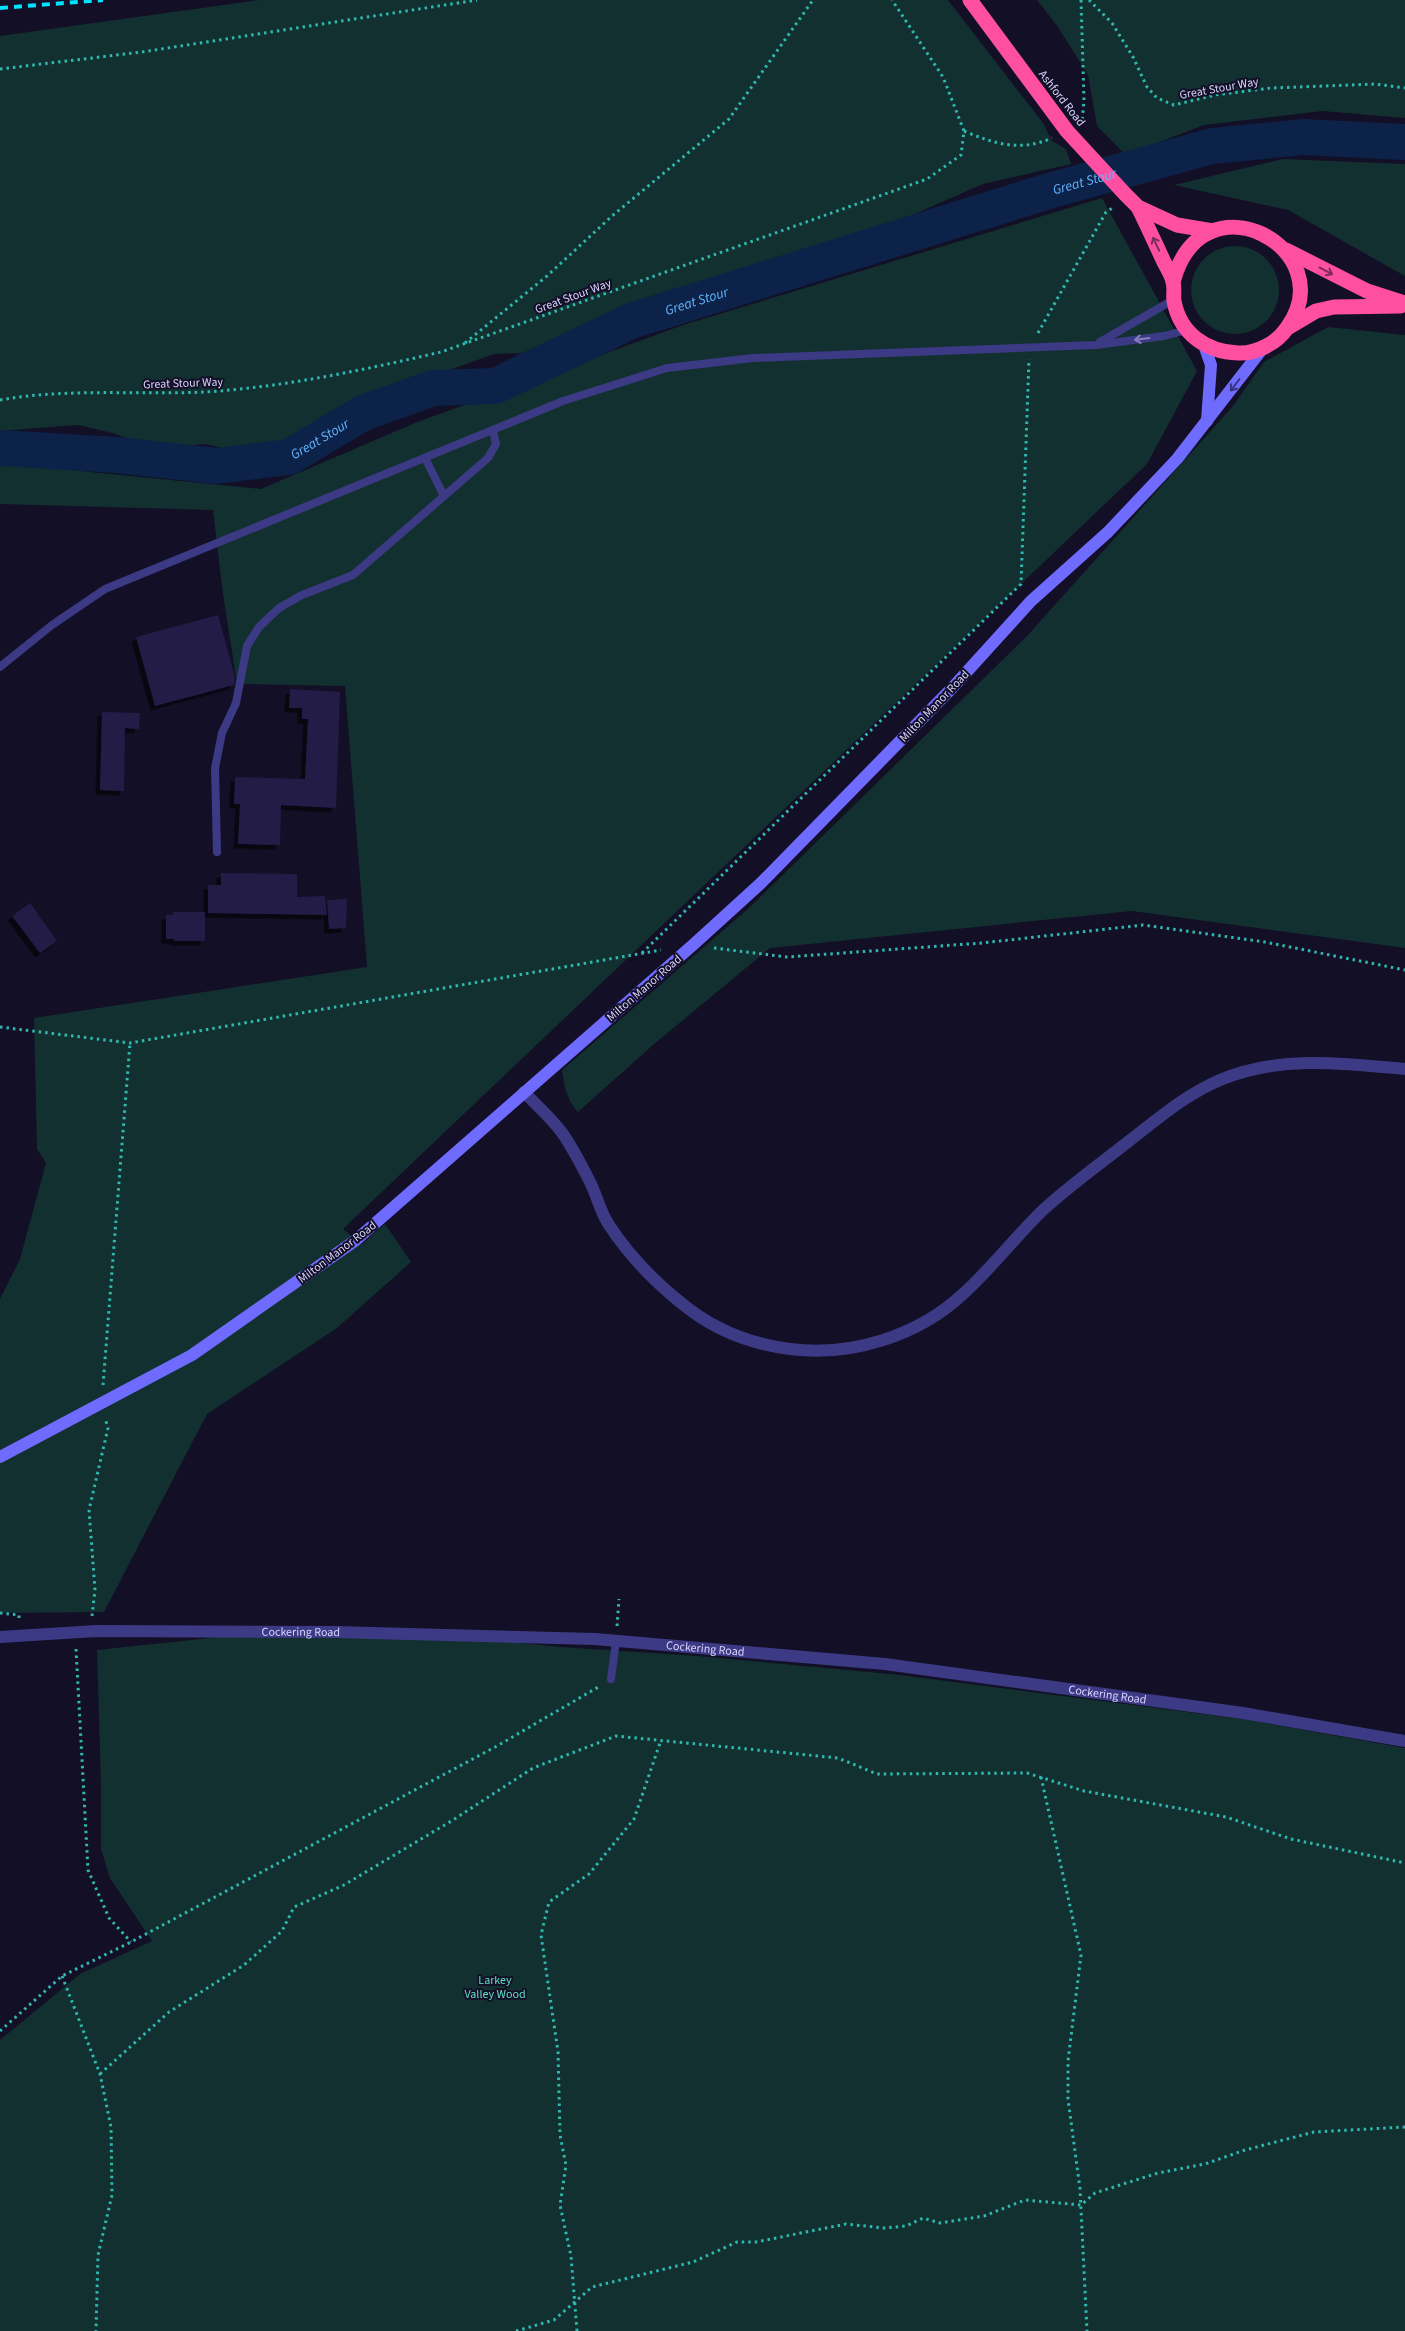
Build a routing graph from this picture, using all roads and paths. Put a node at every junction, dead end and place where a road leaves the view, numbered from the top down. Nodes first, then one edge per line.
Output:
1 (477, 0) edge
2 (813, 0) edge
3 (892, 0) edge
4 (970, 0) edge
5 (1081, 0) edge
6 (1089, 0) edge
7 (0, 69) edge
8 (1405, 88) edge
9 (964, 131) junction
10 (1068, 131) junction
11 (1080, 143) junction
12 (1131, 200) junction
13 (1213, 231) junction
14 (1283, 248) junction
15 (1173, 282) junction
16 (1173, 300) junction
17 (1405, 305) edge
18 (1287, 328) junction
19 (1186, 330) junction
20 (463, 344) junction
21 (1096, 345) junction
22 (1204, 345) junction
23 (1263, 348) junction
24 (1029, 349) junction
25 (0, 400) edge
26 (1207, 421) junction
27 (493, 431) junction
28 (425, 458) junction
29 (444, 496) junction
30 (0, 667) edge
31 (217, 852) dead end
32 (694, 944) junction
33 (641, 954) junction
34 (1405, 970) edge
35 (0, 1027) edge
36 (130, 1043) junction
37 (1405, 1069) edge
38 (524, 1092) junction
39 (101, 1403) junction
40 (108, 1428) dead end
41 (0, 1457) edge
42 (619, 1599) dead end
43 (75, 1632) junction
44 (0, 1637) edge
45 (616, 1642) junction
46 (611, 1679) joint
47 (661, 1740) junction
48 (1405, 1741) edge
49 (1040, 1777) junction
50 (1405, 1864) edge
51 (131, 1942) junction
52 (62, 1976) junction
53 (0, 2031) edge
54 (100, 2074) junction
55 (1405, 2127) edge
56 (1081, 2205) junction
57 (575, 2302) junction
58 (96, 2331) edge
59 (516, 2331) edge
60 (577, 2331) edge
61 (1087, 2331) edge

1 - 7 path
2 - 20 path
3 - 9 path
4 - 10 highway, Ashford Road
5 - 11 path
6 - 8 path, Great Stour Way
9 - 10 path
9 - 20 path, Great Stour Way
10 - 11 highway, Ashford Road
11 - 12 highway, Ashford Road
12 - 13 highway, Ashford Road
15 -> 12 highway, Ashford Road
12 - 24 path
13 - 14 highway
13 - 15 highway
14 -> 17 highway
14 - 18 highway
15 - 16 highway
16 - 19 highway
16 - 21 lane
17 - 18 highway
18 - 23 highway
19 -> 21 lane
19 - 22 highway
20 - 25 path, Great Stour Way
21 - 24 lane
22 - 23 highway
22 - 26 street
23 -> 26 street, Milton Manor Road
24 - 27 lane
24 - 33 path
26 - 32 street, Milton Manor Road
27 - 28 lane
27 - 29 lane
28 - 29 lane
28 - 30 lane
29 - 31 lane
32 - 33 path
32 - 34 path
32 - 38 street, Milton Manor Road
33 - 36 path
35 - 36 path
36 - 39 path
37 - 38 street
38 - 39 street, Milton Manor Road
39 - 41 street, Milton Manor Road
40 - 43 path
42 - 45 path
43 - 44 street, Cockering Road
43 - 45 street, Cockering Road
43 - 51 path
45 - 46 lane
45 - 48 street, Cockering Road
46 - 51 path
47 - 49 path
47 - 54 path
47 - 57 path
49 - 50 path
49 - 56 path
51 - 52 path
52 - 53 path
52 - 54 path
54 - 58 path
55 - 56 path
56 - 57 path
56 - 61 path
57 - 59 path
57 - 60 path

